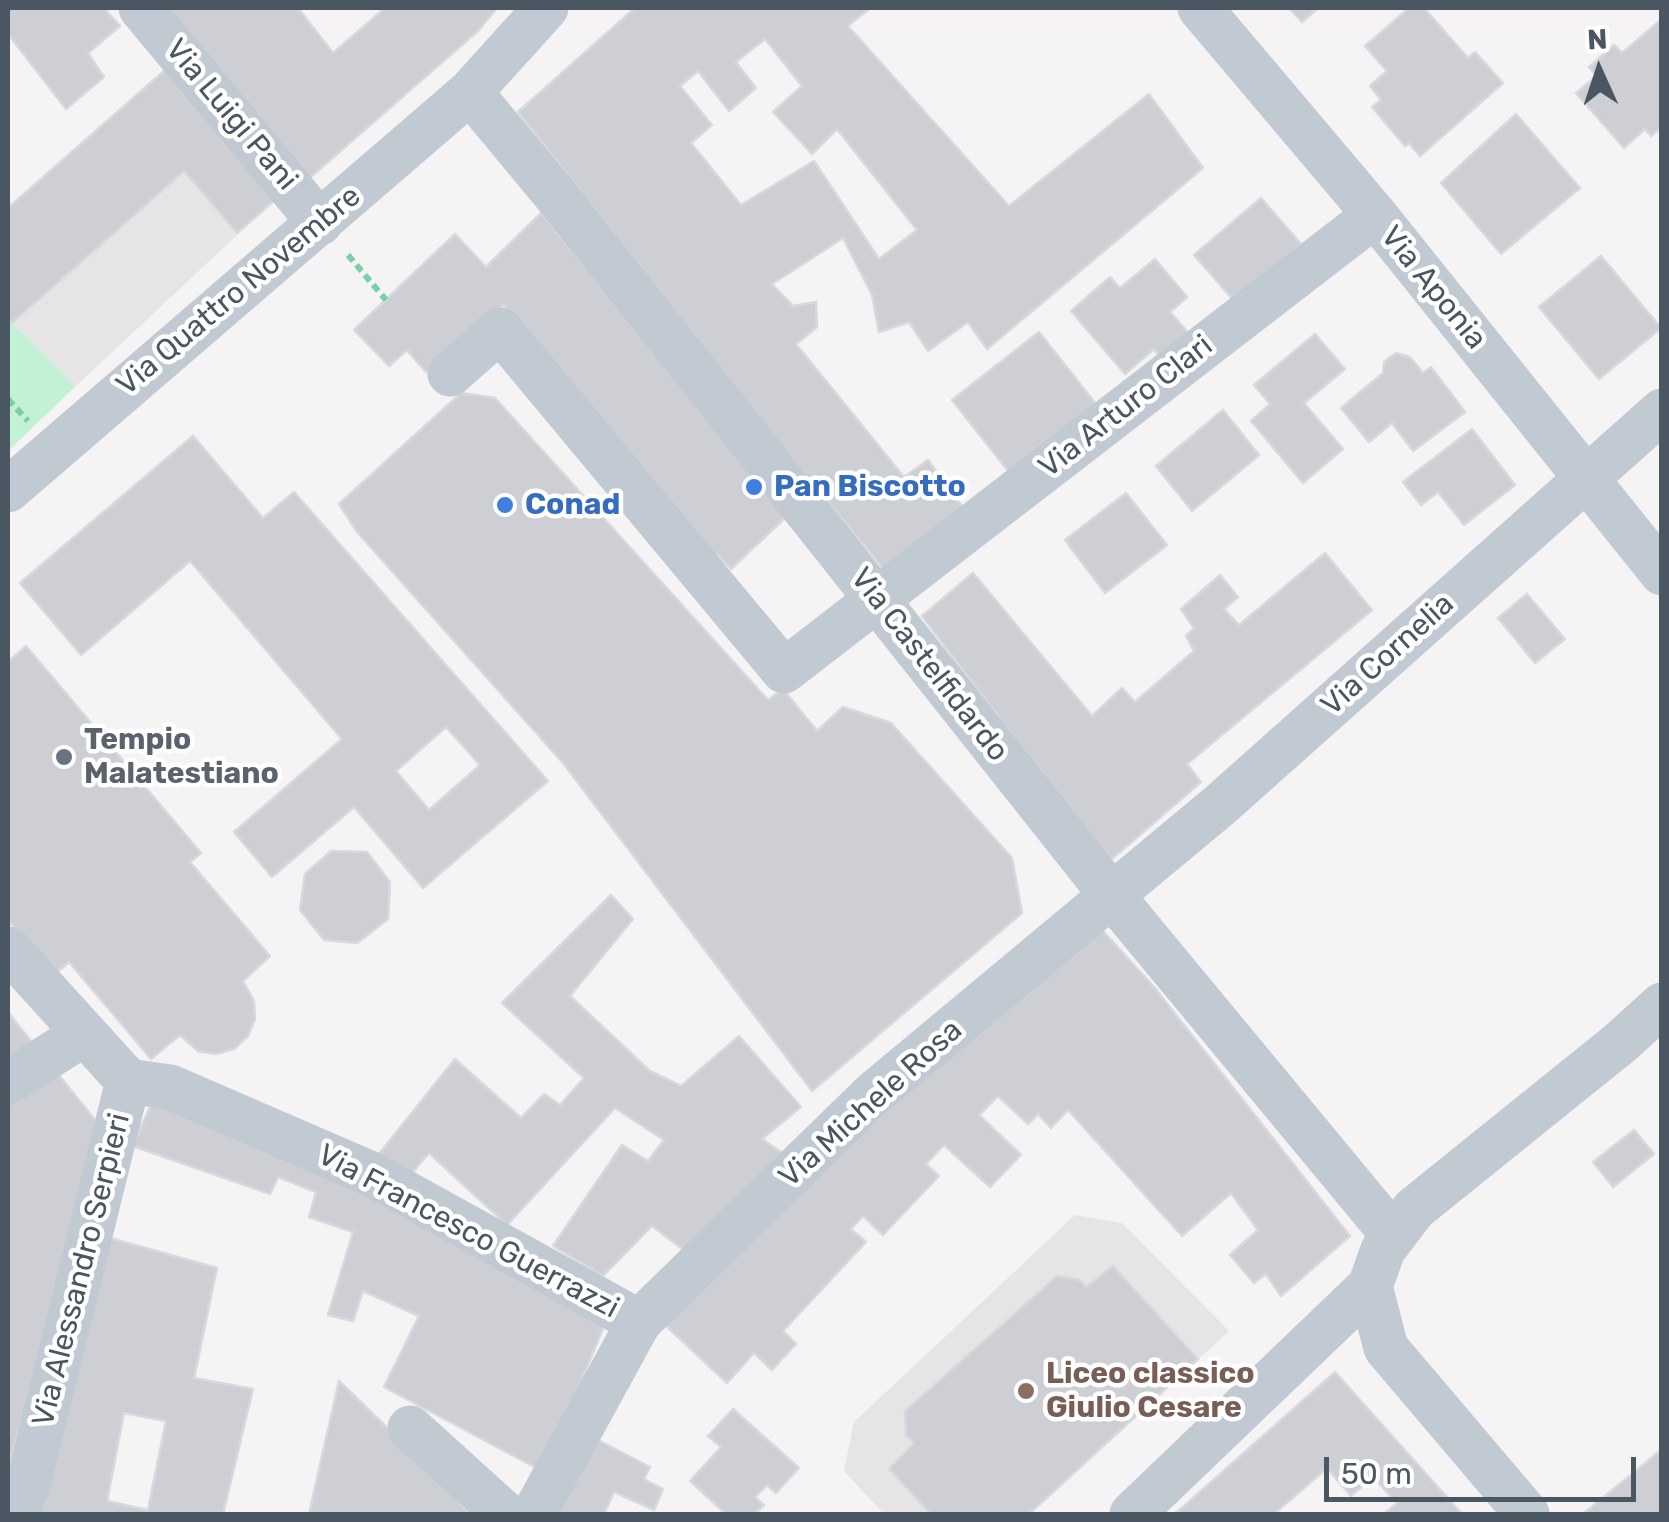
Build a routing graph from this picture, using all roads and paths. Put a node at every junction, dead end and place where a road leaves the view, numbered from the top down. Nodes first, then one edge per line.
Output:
1 (141, 8) edge
2 (546, 8) edge
3 (1200, 8) edge
4 (470, 92) junction
5 (1375, 215) junction
6 (320, 222) junction
7 (386, 300) dead end
8 (450, 374) dead end
9 (1662, 411) edge
10 (1584, 478) junction
11 (8, 490) edge
12 (1662, 573) edge
13 (878, 599) junction
14 (1112, 897) junction
15 (8, 949) edge
16 (1662, 1005) edge
17 (84, 1034) junction
18 (128, 1081) junction
19 (8, 1082) edge
20 (1382, 1257) junction
21 (639, 1322) junction
22 (410, 1428) dead end
23 (18, 1488) edge
24 (505, 1514) edge
25 (534, 1514) edge
26 (1132, 1514) edge
27 (1527, 1514) edge

1 - 6 street, Via Luigi Pani
2 - 4 street, Via Quattro Novembre
3 - 5 street, Via Aponia
4 - 6 street, Via Quattro Novembre
4 - 13 street, Via Castelfidardo
5 - 10 street, Via Aponia
5 - 13 street, Via Arturo Clari
6 - 7 path
6 - 11 street, Via Quattro Novembre
8 - 13 street, Via Arturo Clari
9 - 10 street, Via Cornelia
10 - 12 street, Via Aponia
10 - 14 street, Via Cornelia
13 - 14 street, Via Castelfidardo
14 - 20 street, Via Castelfidardo
14 - 21 street, Via Michele Rosa
15 - 17 street
16 - 20 street
17 - 18 street
17 - 19 street
18 - 21 street, Via Francesco Guerrazzi
18 - 23 street, Via Alessandro Serpieri
20 - 26 street
20 - 27 street
21 - 25 street, Via Michele Rosa
22 - 24 street

